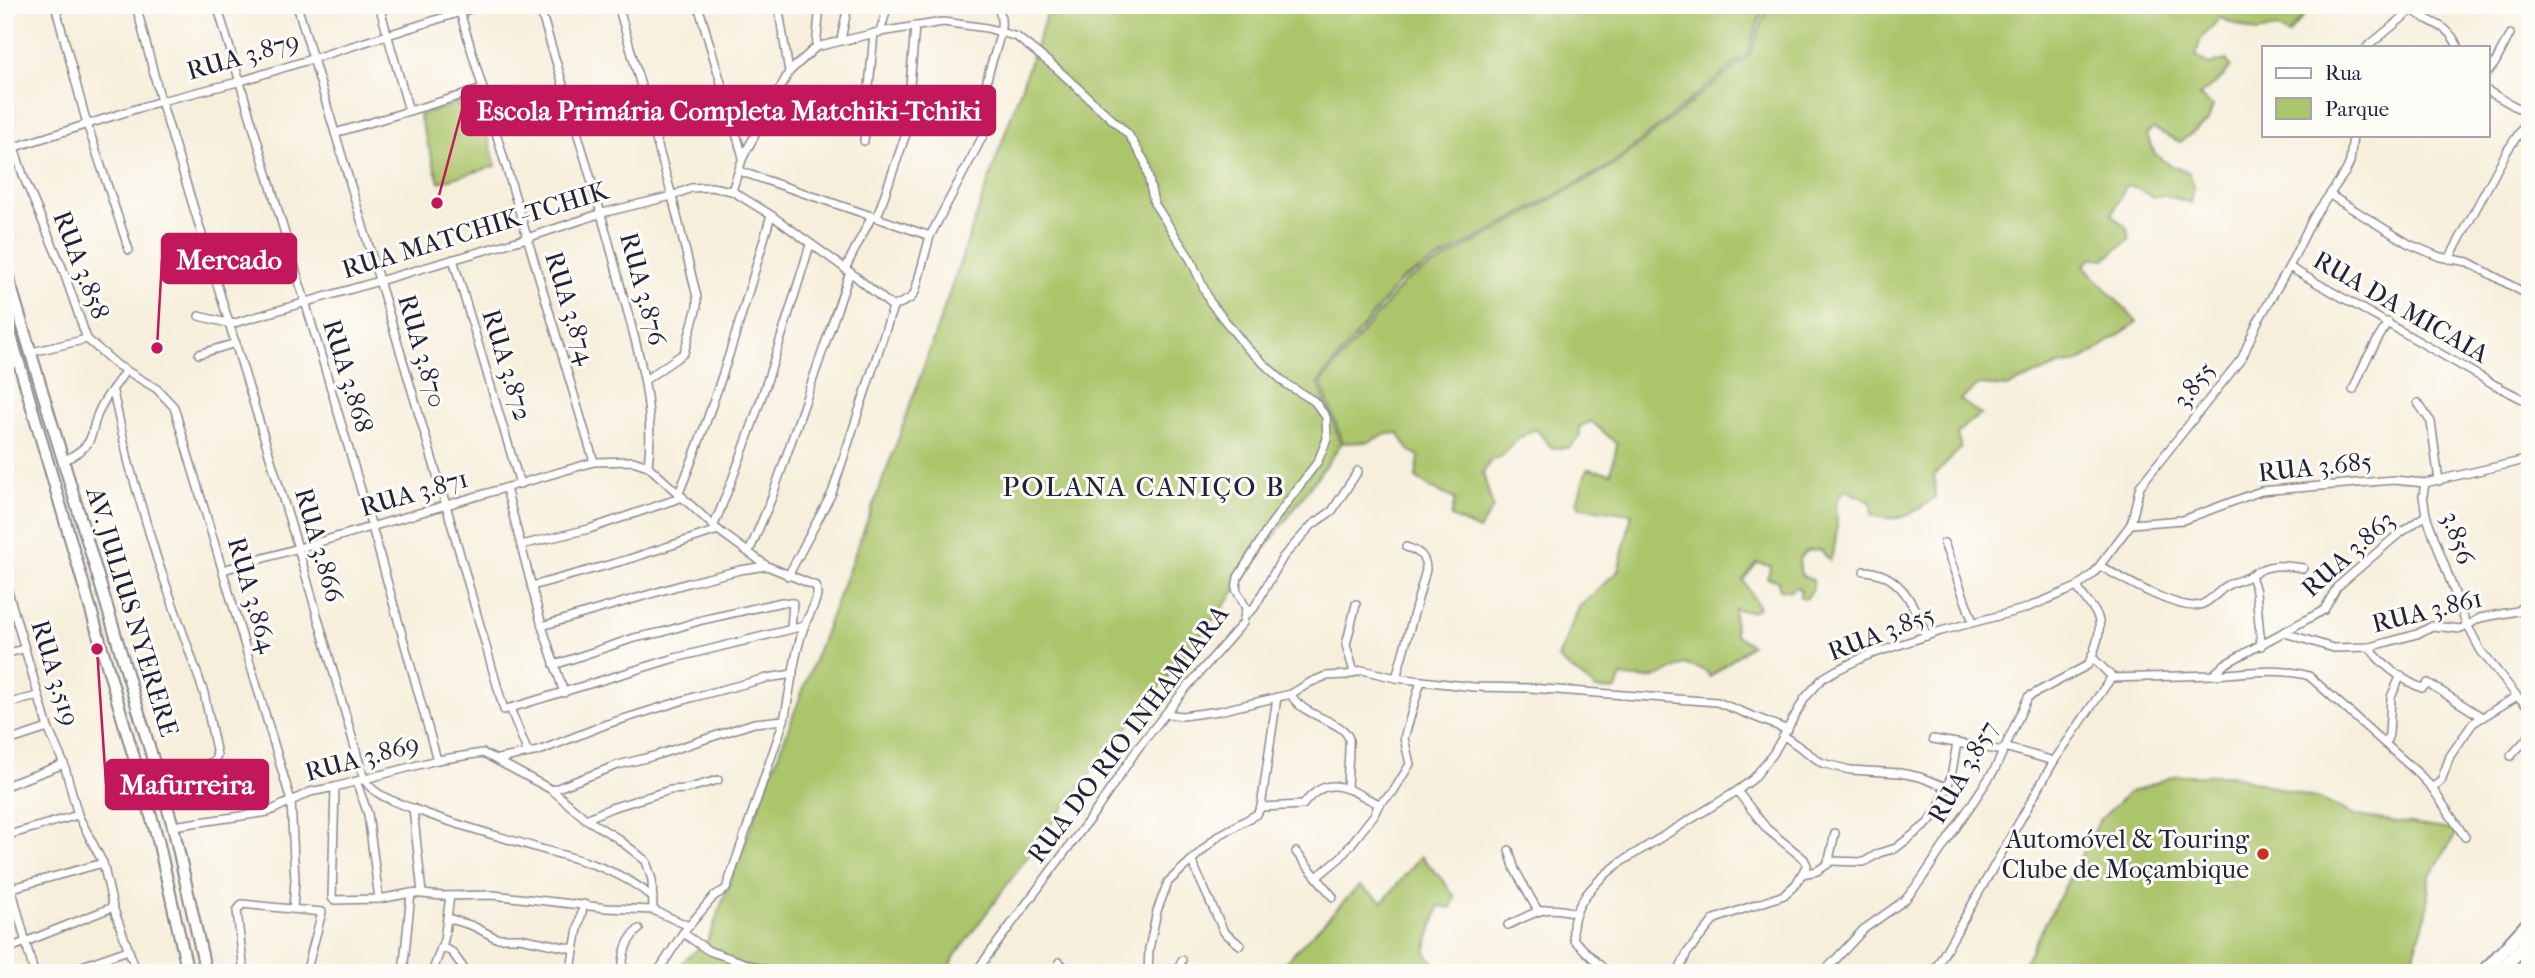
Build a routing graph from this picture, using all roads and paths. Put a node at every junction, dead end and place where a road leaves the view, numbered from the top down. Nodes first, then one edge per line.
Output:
1 (55, 5) edge
2 (135, 5) edge
3 (217, 5) edge
4 (297, 5) edge
5 (379, 5) edge
6 (483, 5) edge
7 (539, 5) edge
8 (618, 5) edge
9 (698, 5) edge
10 (778, 5) edge
11 (820, 5) edge
12 (848, 5) edge
13 (888, 5) edge
14 (996, 5) edge
15 (2416, 8) edge
16 (459, 9) edge
17 (915, 26) junction
18 (877, 32) junction
19 (1001, 32) junction
20 (2510, 34) dead end
21 (388, 35) junction
22 (841, 40) junction
23 (2368, 46) edge
24 (2457, 46) edge
25 (816, 47) junction
26 (311, 58) junction
27 (2490, 69) edge
28 (789, 72) junction
29 (238, 82) junction
30 (483, 89) junction
31 (2490, 92) edge
32 (162, 101) junction
33 (409, 111) junction
34 (2530, 116) edge
35 (5, 119) edge
36 (87, 124) junction
37 (335, 133) junction
38 (2353, 136) edge
39 (864, 141) dead end
40 (15, 147) junction
41 (743, 157) junction
42 (739, 171) junction
43 (732, 191) junction
44 (2330, 195) junction
45 (672, 196) junction
46 (602, 213) junction
47 (771, 215) junction
48 (874, 217) junction
49 (930, 236) junction
50 (527, 238) junction
51 (810, 245) junction
52 (129, 250) dead end
53 (453, 259) junction
54 (2449, 259) junction
55 (5, 267) edge
56 (2289, 267) junction
57 (847, 270) junction
58 (379, 281) junction
59 (2529, 294) edge
60 (304, 304) junction
61 (893, 307) junction
62 (5, 315) edge
63 (199, 317) dead end
64 (2388, 322) junction
65 (231, 324) junction
66 (87, 339) junction
67 (236, 343) junction
68 (32, 352) junction
69 (200, 354) dead end
70 (125, 371) junction
71 (645, 380) junction
72 (2353, 390) dead end
73 (113, 391) junction
74 (171, 402) joint
75 (2418, 403) dead end
76 (2530, 403) edge
77 (2530, 459) edge
78 (63, 461) junction
79 (594, 462) junction
80 (648, 466) junction
81 (1358, 471) dead end
82 (68, 480) junction
83 (2439, 481) junction
84 (2425, 483) junction
85 (53, 484) junction
86 (520, 484) junction
87 (506, 488) junction
88 (681, 495) junction
89 (446, 505) junction
90 (2426, 515) junction
91 (2131, 524) junction
92 (372, 527) junction
93 (716, 528) junction
94 (1944, 543) dead end
95 (521, 545) junction
96 (1406, 547) dead end
97 (298, 548) junction
98 (749, 552) junction
99 (767, 566) junction
100 (2100, 566) junction
101 (2303, 568) dead end
102 (223, 570) junction
103 (1864, 571) dead end
104 (788, 576) junction
105 (2251, 576) junction
106 (5, 581) edge
107 (532, 586) junction
108 (2077, 587) junction
109 (2530, 593) edge
110 (1356, 604) dead end
111 (16, 615) junction
112 (1246, 615) junction
113 (5, 618) edge
114 (1973, 622) junction
115 (542, 626) junction
116 (804, 626) junction
117 (2468, 626) junction
118 (792, 628) junction
119 (2286, 633) junction
120 (1927, 636) junction
121 (2261, 646) junction
122 (2370, 647) junction
123 (23, 649) junction
124 (5, 654) edge
125 (2091, 657) junction
126 (554, 665) junction
127 (1354, 672) junction
128 (793, 674) junction
129 (2400, 675) junction
130 (2213, 676) junction
131 (1396, 678) junction
132 (2113, 678) junction
133 (1421, 681) junction
134 (564, 693) junction
135 (1291, 694) junction
136 (38, 696) junction
137 (2517, 696) junction
138 (1277, 697) junction
139 (5, 704) edge
140 (2530, 708) edge
141 (507, 709) junction
142 (1166, 714) junction
143 (2482, 717) junction
144 (784, 720) junction
145 (48, 728) junction
146 (1786, 733) junction
147 (2530, 735) edge
148 (1933, 739) dead end
149 (5, 742) edge
150 (1957, 743) junction
151 (2386, 743) junction
152 (2004, 749) junction
153 (528, 753) junction
154 (2511, 756) dead end
155 (437, 760) junction
156 (498, 760) junction
157 (2054, 761) junction
158 (64, 764) junction
159 (206, 765) dead end
160 (360, 780) junction
161 (718, 780) dead end
162 (5, 786) edge
163 (335, 787) junction
164 (1946, 787) junction
165 (2432, 788) junction
166 (1347, 789) junction
167 (552, 790) junction
168 (1737, 791) junction
169 (291, 801) junction
170 (1379, 804) junction
171 (1261, 807) junction
172 (413, 808) junction
173 (78, 815) junction
174 (586, 819) junction
175 (173, 826) junction
176 (1835, 833) dead end
177 (5, 836) edge
178 (2465, 837) dead end
179 (1509, 850) dead end
180 (1296, 852) dead end
181 (1192, 862) junction
182 (1828, 862) junction
183 (103, 863) junction
184 (5, 864) edge
185 (1802, 874) junction
186 (1317, 877) junction
187 (9, 889) edge
188 (411, 893) junction
189 (422, 893) junction
190 (450, 896) junction
191 (1334, 897) dead end
192 (653, 898) junction
193 (379, 900) junction
194 (584, 904) junction
195 (113, 907) junction
196 (293, 909) junction
197 (653, 910) junction
198 (1538, 911) junction
199 (1576, 913) junction
200 (448, 918) junction
201 (2530, 921) edge
202 (1508, 925) dead end
203 (639, 929) dead end
204 (686, 930) junction
205 (2530, 939) edge
206 (26, 942) junction
207 (1240, 945) dead end
208 (441, 947) junction
209 (574, 949) junction
210 (5, 950) edge
211 (128, 950) junction
212 (1182, 960) dead end
213 (1059, 962) dead end
214 (572, 964) dead end
215 (34, 973) edge
216 (62, 973) edge
217 (137, 973) edge
218 (188, 973) edge
219 (206, 973) edge
220 (244, 973) edge
221 (306, 973) edge
222 (402, 973) edge
223 (432, 973) edge
224 (467, 973) edge
225 (622, 973) edge
226 (657, 973) edge
227 (774, 973) edge
228 (975, 973) edge
229 (1071, 973) edge
230 (1148, 973) edge
231 (1176, 973) edge
232 (1608, 973) edge
233 (1678, 973) edge
234 (1823, 973) edge
235 (1933, 973) edge
236 (2483, 973) edge
237 (2499, 973) edge

1 - 36 street
2 - 32 street, RUA 3.866
3 - 29 street, RUA 3.868
4 - 26 street, RUA 3.870
5 - 21 street
6 - 16 street, RUA 3.879
7 - 46 street, RUA 3.876
8 - 45 street
9 - 41 street
10 - 28 street
11 - 25 street
12 - 22 street
13 - 18 street
14 - 19 street
15 - 23 street
15 - 24 street
16 - 21 street, RUA 3.879
16 - 30 street, RUA 3.874
17 - 18 street
17 - 19 street
17 - 48 street
18 - 22 street
18 - 39 street
19 - 49 street
19 - 112 street, RUA DO RIO INHAMIARA
20 - 27 street
21 - 26 street, RUA 3.879
21 - 33 street
22 - 25 street
25 - 28 street
26 - 29 street, RUA 3.879
26 - 37 street, RUA 3.870
28 - 41 street
29 - 32 street, RUA 3.879
29 - 60 street, RUA 3.868
30 - 33 street
30 - 50 street, RUA 3.874
31 - 34 street
32 - 36 street, RUA 3.879
32 - 65 street, RUA 3.866
33 - 37 street
34 - 54 street
35 - 40 street, RUA 3.858
36 - 40 street, RUA 3.879
36 - 52 street
37 - 58 street, RUA 3.870
38 - 44 street, 3.855
40 - 66 street, RUA 3.858
41 - 42 street
42 - 43 street
42 - 48 street
43 - 45 street, RUA MATCHIK-TCHIK
43 - 47 street
44 - 54 street
44 - 56 street, 3.855
45 - 46 street, RUA MATCHIK-TCHIK
45 - 71 street
46 - 50 street, RUA MATCHIK-TCHIK
46 - 71 street, RUA 3.876
47 - 51 street
47 - 88 street
48 - 49 street
48 - 57 street
49 - 61 street
50 - 53 street, RUA MATCHIK-TCHIK
50 - 79 street, RUA 3.874
51 - 57 street
51 - 93 street
53 - 58 street, RUA MATCHIK-TCHIK
53 - 86 street, RUA 3.872
54 - 59 street
55 - 68 main road, AV. JULIUS NYERERE
56 - 64 street, RUA DA MICAIA
56 - 91 street, 3.855
57 - 61 street
57 - 98 street
58 - 60 street, RUA MATCHIK-TCHIK
58 - 89 street, RUA 3.870
60 - 65 street, RUA MATCHIK-TCHIK
60 - 92 street, RUA 3.868
61 - 104 street
62 - 85 main road, AV. JULIUS NYERERE
63 - 65 street
64 - 72 street
64 - 76 street, RUA DA MICAIA
65 - 67 street, RUA 3.866
66 - 68 street
66 - 70 street, RUA 3.858
67 - 69 street
67 - 97 street, RUA 3.866
68 - 78 main road, AV. JULIUS NYERERE
70 - 73 street
70 - 74 street, RUA 3.858
71 - 80 street, RUA 3.876
73 - 78 street
73 - 159 street
74 - 102 street, RUA 3.864
75 - 83 street
77 - 83 street, RUA 3.685
78 - 82 main road, AV. JULIUS NYERERE
79 - 80 street, RUA 3.871
79 - 86 street, RUA 3.871
80 - 88 street
81 - 112 street
82 - 85 main road
82 - 175 main road, AV. JULIUS NYERERE
83 - 84 street, RUA 3.685
84 - 90 street, 3.856
84 - 91 street, RUA 3.685
85 - 218 main road, AV. JULIUS NYERERE
86 - 87 street, RUA 3.871
87 - 89 street, RUA 3.871
87 - 95 street
88 - 93 street
88 - 95 street
89 - 92 street, RUA 3.871
89 - 141 street, RUA 3.870
90 - 117 street, 3.856
90 - 119 street, RUA 3.863
91 - 100 street, RUA 3.855
92 - 97 street, RUA 3.871
92 - 155 street, RUA 3.868
93 - 98 street
93 - 107 street
94 - 114 street
95 - 107 street
96 - 131 street
97 - 102 street, RUA 3.871
97 - 160 street, RUA 3.866
98 - 99 street
99 - 104 street
99 - 115 street
100 - 105 street
100 - 108 street, RUA 3.855
101 - 105 street
102 - 169 street, RUA 3.864
103 - 120 street
104 - 116 street
105 - 121 street
106 - 111 street, RUA 3.519
107 - 115 street
108 - 114 street, RUA 3.855
108 - 125 street
109 - 117 street, RUA 3.861
110 - 127 street
111 - 113 street
111 - 123 street, RUA 3.519
112 - 142 street, RUA DO RIO INHAMIARA
114 - 120 street, RUA 3.855
115 - 126 street
116 - 118 street
116 - 128 street
117 - 122 street, RUA 3.861
117 - 137 street, 3.856
118 - 126 street
118 - 134 street
119 - 121 street, RUA 3.863
119 - 122 street, RUA 3.861
120 - 146 street, RUA 3.855
121 - 130 street, RUA 3.863
122 - 129 street
123 - 124 street
123 - 136 street, RUA 3.519
125 - 132 street
125 - 152 street, RUA 3.857
126 - 134 street
127 - 131 street
127 - 135 street
128 - 144 street
128 - 153 street
129 - 143 street
129 - 151 street
130 - 132 street
130 - 151 street
131 - 133 street
132 - 157 street
133 - 146 street
133 - 170 street
134 - 141 street
135 - 138 street
135 - 166 street
136 - 139 street
136 - 145 street, RUA 3.519
137 - 140 street, 3.856
137 - 143 street
138 - 142 street
138 - 171 street
141 - 153 street, RUA 3.870
142 - 228 street, RUA DO RIO INHAMIARA
143 - 165 street
144 - 167 street
144 - 204 street
145 - 149 street
145 - 158 street, RUA 3.519
146 - 164 street
146 - 168 street, RUA 3.855
147 - 154 street
148 - 150 street
150 - 152 street
150 - 164 street
151 - 165 street
152 - 157 street
152 - 234 street, RUA 3.857
153 - 156 street
155 - 156 street, RUA 3.869
155 - 160 street, RUA 3.869
156 - 167 street
157 - 235 street
158 - 162 street
158 - 173 street, RUA 3.519
160 - 163 street, RUA 3.869
160 - 172 street
160 - 193 street, RUA 3.866
161 - 174 street
163 - 169 street, RUA 3.869
163 - 193 street
164 - 182 street
165 - 178 street
166 - 170 street
166 - 171 street
167 - 174 street
168 - 185 street
168 - 199 street, RUA 3.855
169 - 175 street, RUA 3.869
169 - 196 street, RUA 3.864
170 - 186 street
171 - 181 street
172 - 189 street
172 - 192 street
173 - 177 street
173 - 183 street, RUA 3.519
174 - 192 street
175 - 219 main road, AV. JULIUS NYERERE
176 - 182 street
179 - 198 street
180 - 186 street
181 - 207 street
181 - 230 street
182 - 185 street
183 - 187 street
183 - 195 street, RUA 3.519
184 - 187 street
185 - 233 street
186 - 191 street
187 - 206 street
188 - 189 street
188 - 193 street
188 - 222 street
189 - 190 street
190 - 194 street
190 - 200 street
192 - 197 street
194 - 197 street
194 - 209 street
195 - 206 street
195 - 211 street, RUA 3.519
196 - 220 street
196 - 221 street
197 - 204 street
198 - 199 street
198 - 202 street
199 - 232 street
200 - 208 street
200 - 209 street
201 - 236 main road
203 - 225 street
204 - 226 street
204 - 227 street
205 - 237 main road
206 - 210 street
206 - 215 street
208 - 223 street
208 - 224 street
209 - 214 street
211 - 216 street
211 - 217 street, RUA 3.519
212 - 231 street
213 - 229 street

